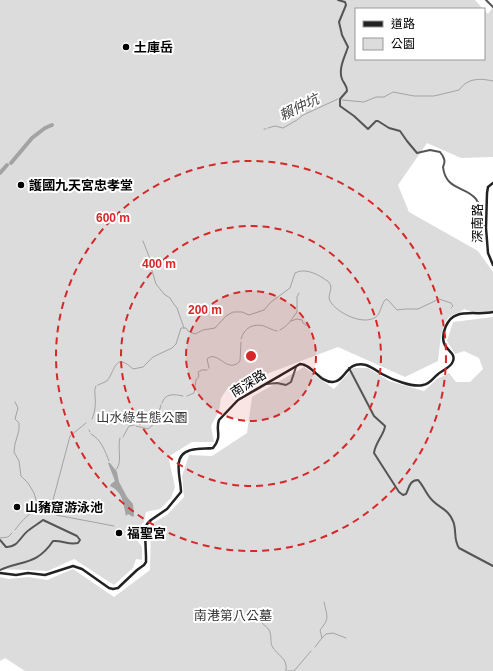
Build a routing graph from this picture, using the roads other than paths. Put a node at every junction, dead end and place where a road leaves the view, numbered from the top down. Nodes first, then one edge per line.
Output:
1 (338, 0) edge
2 (486, 0) edge
3 (493, 7) edge
4 (493, 182) edge
5 (486, 228) junction
6 (493, 265) edge
7 (493, 312) edge
8 (297, 365) junction
9 (349, 368) junction
10 (263, 384) junction
11 (0, 540) edge
12 (493, 566) edge
13 (0, 571) edge

1 - 5 street
2 - 3 street
4 - 5 main road, 深南路
5 - 6 main road, 深南路
7 - 9 main road
8 - 9 main road
8 - 10 main road, 南深路
8 - 10 street
9 - 12 street
10 - 13 main road, 南深路
11 - 13 street

